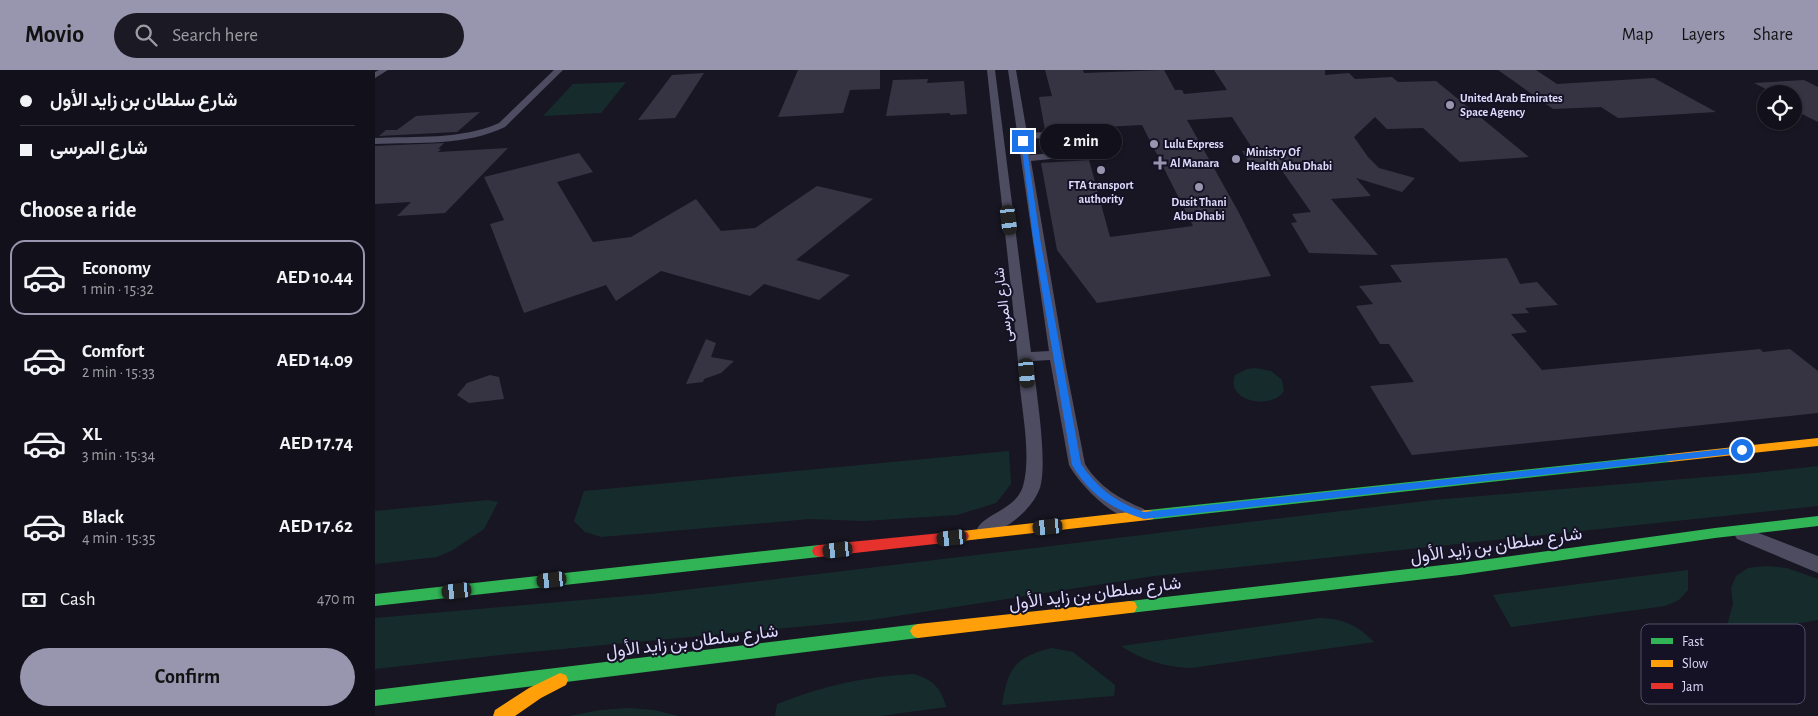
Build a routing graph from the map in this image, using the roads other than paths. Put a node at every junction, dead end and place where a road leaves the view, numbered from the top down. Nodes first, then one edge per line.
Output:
1 (384, 70) edge
2 (559, 70) edge
3 (991, 70) edge
4 (1007, 70) edge
5 (375, 76) edge
6 (1013, 76) edge
7 (1023, 136) junction
8 (375, 141) edge
9 (1026, 158) junction
10 (1020, 199) junction
11 (1024, 238) junction
12 (1056, 355) junction
13 (1025, 357) junction
14 (1818, 442) edge
15 (1144, 516) junction
16 (1818, 521) edge
17 (1734, 531) junction
18 (971, 536) junction
19 (1818, 565) edge
20 (375, 600) edge
21 (573, 674) junction
22 (375, 698) edge
23 (501, 716) edge

1 - 5 street
2 - 8 street
3 - 10 street, شارع المرسى
4 - 6 street
6 - 7 street, شارع المرسى
7 - 9 street, شارع المرسى
7 - 9 street
9 - 10 street, شارع المرسى
10 - 11 street, شارع المرسى
10 - 11 street, شارع المرسى
11 - 12 street, شارع المرسى
11 - 13 street, شارع المرسى
12 - 13 street
12 - 15 street, شارع المرسى
13 - 18 street, شارع المرسى
14 - 15 main road
15 - 18 main road
16 - 17 main road, شارع سلطان بن زايد الأول
17 - 19 street
17 - 21 main road, شارع سلطان بن زايد الأول
18 - 20 main road
21 - 22 main road, شارع سلطان بن زايد الأول
21 - 23 main road

